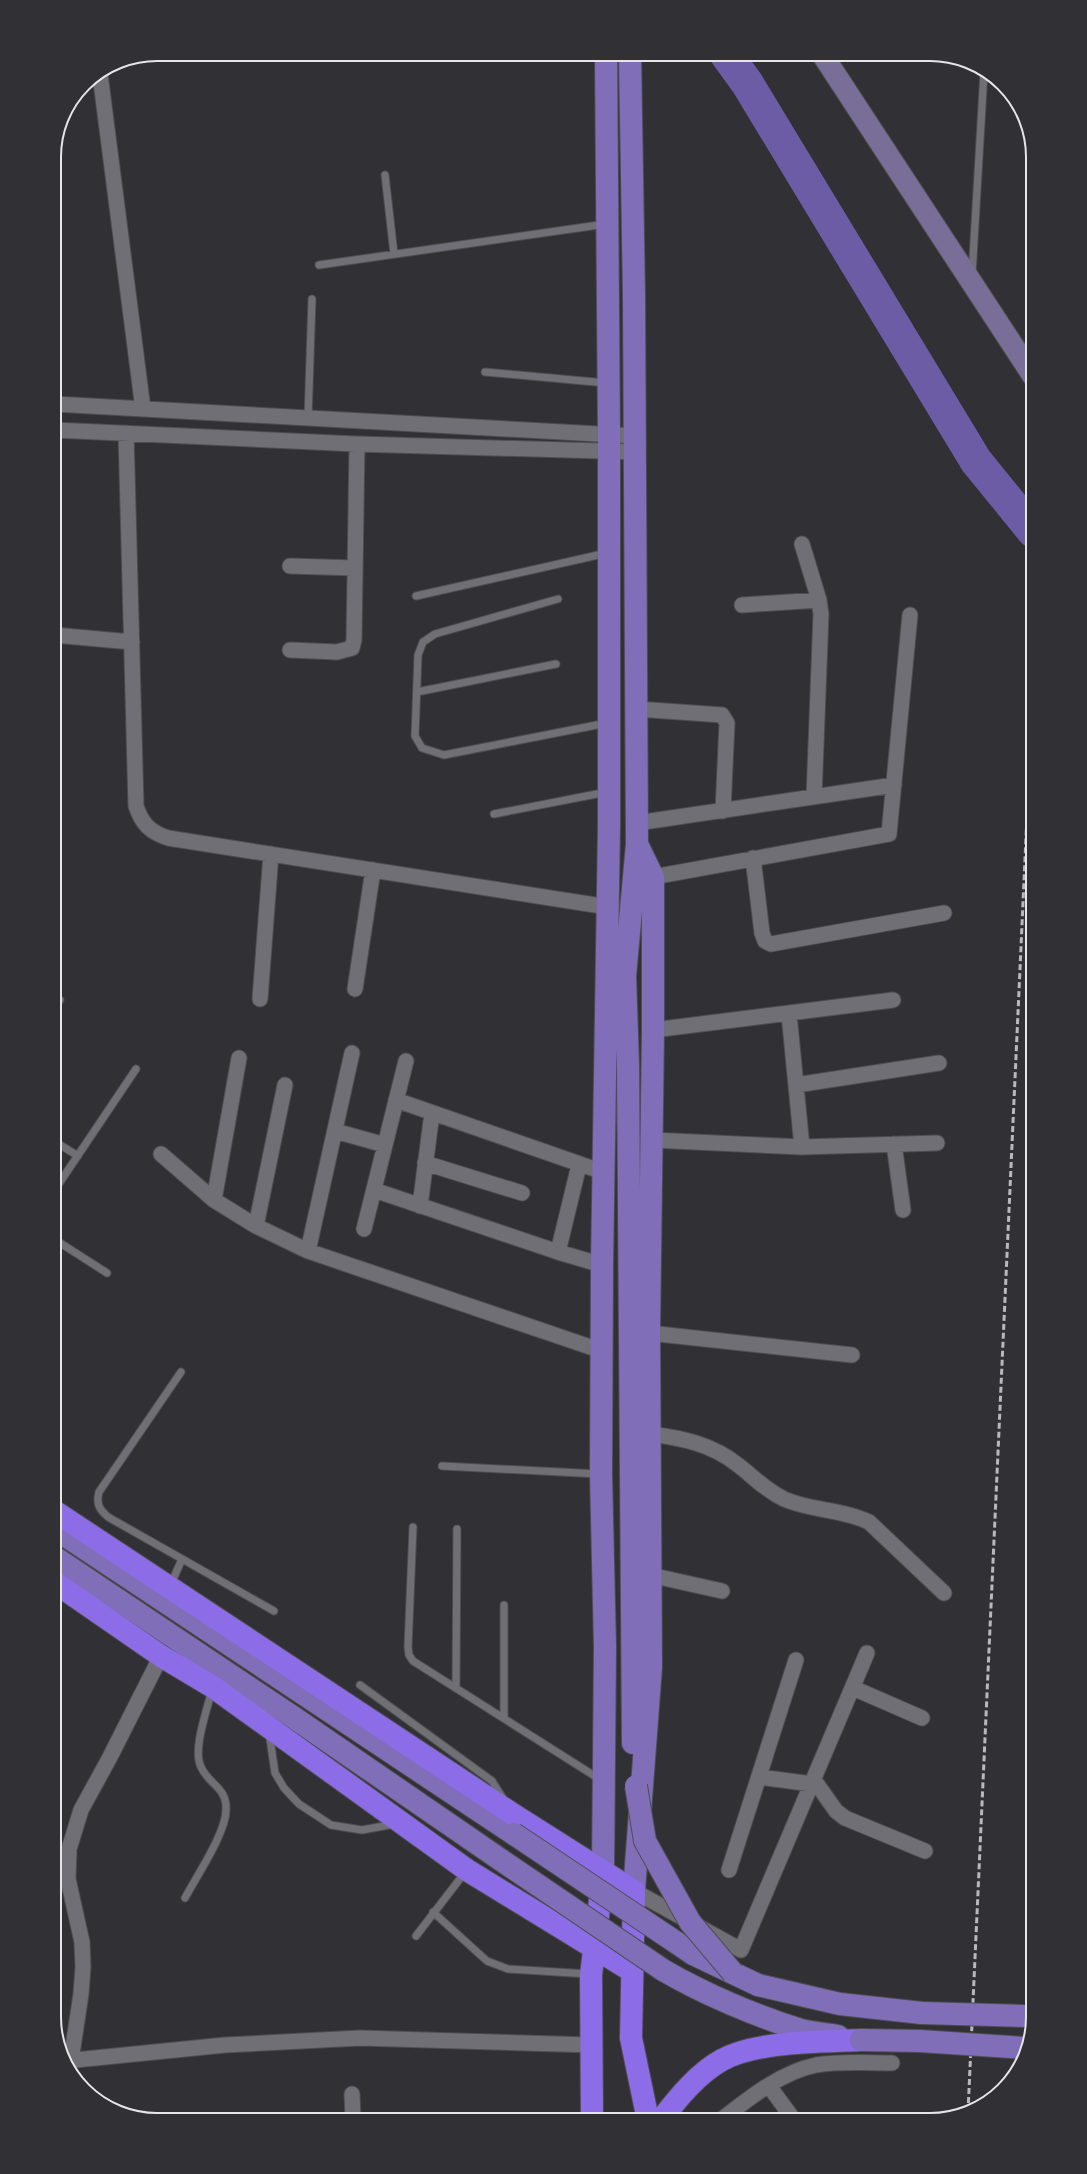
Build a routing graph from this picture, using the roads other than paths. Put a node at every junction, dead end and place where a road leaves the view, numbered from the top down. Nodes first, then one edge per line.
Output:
1 (606, 61) edge
2 (630, 61) edge
3 (827, 61) edge
4 (984, 78) edge
5 (101, 80) edge
6 (385, 175) dead end
7 (606, 224) junction
8 (394, 254) junction
9 (319, 264) dead end
10 (972, 283) junction
11 (312, 299) dead end
12 (1026, 365) edge
13 (485, 372) dead end
14 (608, 383) junction
15 (61, 404) edge
16 (143, 409) junction
17 (308, 418) junction
18 (61, 430) edge
19 (126, 433) junction
20 (609, 443) junction
21 (357, 444) junction
22 (635, 444) junction
23 (802, 544) dead end
24 (608, 552) junction
25 (290, 566) dead end
26 (355, 568) junction
27 (416, 596) dead end
28 (558, 599) dead end
29 (819, 600) junction
30 (742, 605) dead end
31 (910, 615) dead end
32 (61, 635) edge
33 (132, 642) junction
34 (290, 650) dead end
35 (556, 664) dead end
36 (417, 692) junction
37 (637, 709) junction
38 (609, 723) junction
39 (894, 785) junction
40 (609, 792) junction
41 (814, 797) junction
42 (723, 811) junction
43 (494, 814) dead end
44 (637, 834) junction
45 (271, 854) junction
46 (754, 858) junction
47 (373, 870) junction
48 (653, 877) junction
49 (608, 907) junction
50 (944, 913) dead end
51 (356, 989) dead end
52 (260, 999) dead end
53 (893, 1000) dead end
54 (789, 1014) junction
55 (653, 1030) junction
56 (352, 1053) dead end
57 (239, 1058) dead end
58 (406, 1061) dead end
59 (940, 1063) dead end
60 (136, 1070) dead end
61 (285, 1085) dead end
62 (796, 1085) junction
63 (396, 1100) junction
64 (432, 1113) junction
65 (335, 1131) junction
66 (652, 1140) junction
67 (937, 1143) dead end
68 (894, 1144) junction
69 (61, 1145) edge
70 (385, 1145) junction
71 (802, 1147) junction
72 (161, 1154) dead end
73 (78, 1156) junction
74 (425, 1163) junction
75 (579, 1165) junction
76 (603, 1172) junction
77 (61, 1181) edge
78 (374, 1190) junction
79 (522, 1193) dead end
80 (214, 1200) junction
81 (420, 1206) junction
82 (903, 1210) dead end
83 (256, 1226) junction
84 (364, 1229) dead end
85 (61, 1243) edge
86 (308, 1251) junction
87 (558, 1252) junction
88 (602, 1265) junction
89 (107, 1273) dead end
90 (648, 1333) junction
91 (602, 1351) junction
92 (852, 1355) dead end
93 (181, 1372) dead end
94 (650, 1434) junction
95 (442, 1466) dead end
96 (601, 1474) junction
97 (61, 1516) edge
98 (413, 1527) dead end
99 (457, 1529) dead end
100 (61, 1533) edge
101 (182, 1559) junction
102 (61, 1562) edge
103 (650, 1575) junction
104 (61, 1587) edge
105 (169, 1588) junction
106 (722, 1592) dead end
107 (944, 1593) dead end
108 (504, 1606) dead end
109 (274, 1611) dead end
110 (868, 1653) dead end
111 (161, 1656) junction
112 (796, 1660) dead end
113 (360, 1685) dead end
114 (213, 1687) junction
115 (456, 1688) junction
116 (852, 1688) junction
117 (504, 1718) junction
118 (922, 1718) dead end
119 (268, 1726) junction
120 (758, 1777) junction
121 (604, 1782) junction
122 (813, 1782) junction
123 (403, 1823) junction
124 (514, 1825) junction
125 (924, 1852) dead end
126 (467, 1870) junction
127 (729, 1870) dead end
128 (603, 1872) junction
129 (634, 1891) junction
130 (185, 1898) dead end
131 (434, 1912) junction
132 (416, 1936) dead end
133 (594, 1947) junction
134 (632, 1971) junction
135 (733, 1973) junction
136 (591, 1975) junction
137 (1026, 2016) edge
138 (861, 2040) junction
139 (591, 2045) junction
140 (1021, 2048) edge
141 (69, 2056) edge
142 (73, 2062) edge
143 (892, 2063) dead end
144 (769, 2086) junction
145 (352, 2094) dead end
146 (353, 2113) edge
147 (592, 2113) edge
148 (647, 2113) edge
149 (667, 2113) edge
150 (730, 2113) edge
151 (789, 2113) edge

1 - 7 main road
2 - 22 main road
3 - 10 street
4 - 10 lane
5 - 16 street
6 - 8 lane
7 - 8 lane
7 - 14 main road
8 - 9 lane
10 - 12 street
11 - 17 lane
13 - 14 lane
14 - 20 main road
15 - 16 street
16 - 17 street
17 - 20 street
18 - 19 street
19 - 21 street
19 - 33 street
20 - 21 street
20 - 22 street
20 - 24 main road
21 - 26 street
22 - 37 main road
23 - 29 street
24 - 27 lane
24 - 38 main road
25 - 26 street
26 - 34 street
28 - 36 lane
29 - 30 street
29 - 41 street
31 - 39 street
32 - 33 street
33 - 45 street
35 - 36 lane
36 - 38 lane
37 - 42 street
37 - 44 main road
38 - 40 main road
39 - 41 street
39 - 46 street
40 - 43 lane
40 - 49 main road
41 - 42 street
42 - 44 street
44 - 48 main road
44 - 135 main road, bridge
45 - 47 street
45 - 52 street
46 - 48 street
46 - 50 street
47 - 49 street
47 - 51 street
48 - 55 main road
49 - 76 main road
53 - 54 street
54 - 55 street
54 - 62 street
55 - 66 main road
56 - 65 street
57 - 80 street
58 - 63 street
59 - 62 street
60 - 73 lane
61 - 83 street
62 - 71 street
63 - 64 street
63 - 70 street
64 - 74 street
64 - 75 street
65 - 70 street
65 - 86 street
66 - 71 street
66 - 90 main road
67 - 68 street
68 - 71 street
68 - 82 street
69 - 73 lane
70 - 78 street
72 - 80 street
73 - 77 lane
74 - 79 street
74 - 81 street
75 - 76 street
75 - 87 street
76 - 88 main road
78 - 81 street
78 - 84 street
80 - 83 street
81 - 87 street
83 - 86 street
85 - 89 lane
86 - 91 street
87 - 88 street
88 - 91 main road
90 - 92 street
90 - 94 main road
91 - 96 main road
93 - 101 lane
94 - 103 main road
94 - 107 street
95 - 96 lane
96 - 121 main road
97 - 105 highway
98 - 115 lane
99 - 115 lane
100 - 124 main road
101 - 105 lane
101 - 109 lane
102 - 138 main road, bridge
103 - 106 street
103 - 129 main road
104 - 111 highway
105 - 124 highway
108 - 117 lane
110 - 116 street
111 - 114 highway
111 - 141 street
112 - 120 street
113 - 124 lane
114 - 119 highway
114 - 130 lane
115 - 117 lane
116 - 118 street
116 - 122 street
117 - 121 lane
119 - 123 highway
119 - 123 lane
120 - 122 street
120 - 127 street
121 - 128 main road
122 - 125 street
122 - 129 street
123 - 126 highway
124 - 128 highway
124 - 135 main road, bridge
126 - 131 lane
126 - 133 highway
128 - 129 highway
128 - 133 highway
129 - 134 highway
131 - 132 lane
131 - 136 lane
133 - 134 highway
133 - 136 highway
134 - 148 highway
135 - 137 main road, bridge
136 - 139 highway
138 - 140 main road, bridge
138 - 149 highway
139 - 142 street
139 - 147 highway
143 - 144 street
144 - 150 street
144 - 151 street
145 - 146 street

